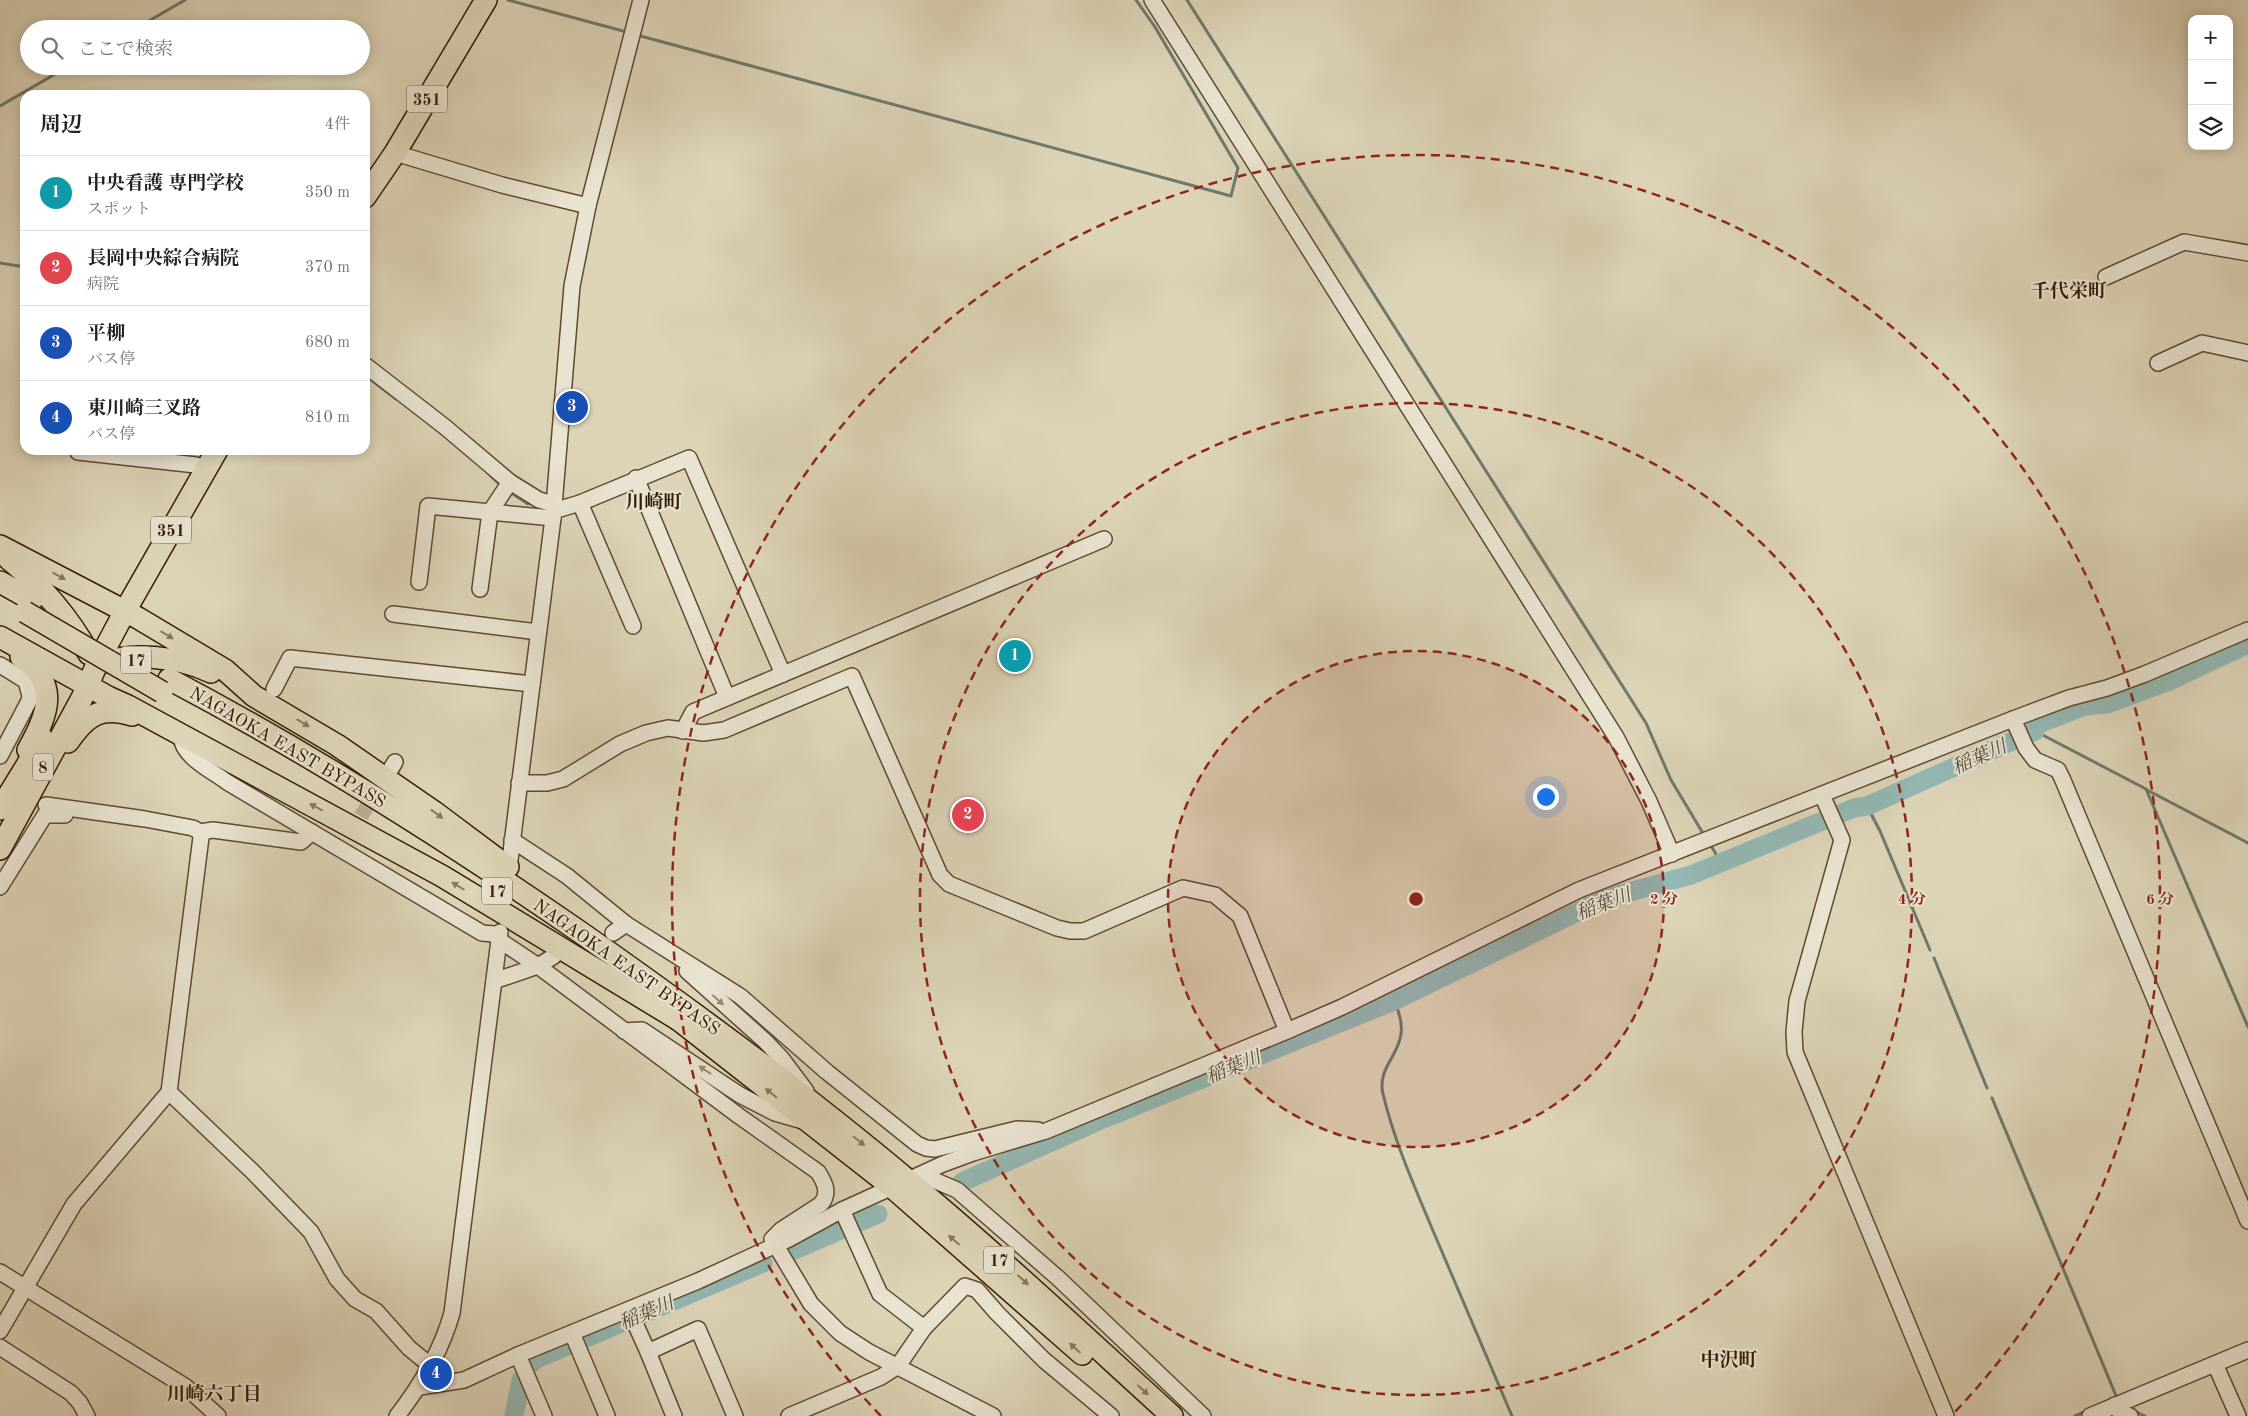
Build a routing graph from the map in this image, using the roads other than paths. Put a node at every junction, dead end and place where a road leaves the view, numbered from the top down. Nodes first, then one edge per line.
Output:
1 (486, 0) edge
2 (641, 0) edge
3 (1152, 0) edge
4 (395, 153) junction
5 (370, 190) edge
6 (588, 206) junction
7 (2248, 253) edge
8 (2106, 277) dead end
9 (2248, 352) edge
10 (2158, 363) dead end
11 (370, 369) edge
12 (152, 455) edge
13 (214, 455) edge
14 (201, 457) edge
15 (636, 478) junction
16 (510, 482) junction
17 (580, 503) junction
18 (553, 511) junction
19 (490, 512) junction
20 (1104, 539) dead end
21 (0, 546) edge
22 (0, 552) edge
23 (0, 582) edge
24 (419, 582) dead end
25 (480, 590) dead end
26 (0, 599) edge
27 (28, 606) junction
28 (126, 612) junction
29 (393, 614) dead end
30 (633, 626) dead end
31 (2248, 630) edge
32 (538, 632) junction
33 (0, 637) edge
34 (0, 644) edge
35 (91, 664) junction
36 (0, 665) edge
37 (783, 674) junction
38 (532, 684) junction
39 (166, 685) junction
40 (264, 692) junction
41 (727, 698) junction
42 (2014, 722) junction
43 (683, 731) junction
44 (181, 736) junction
45 (0, 756) edge
46 (519, 783) junction
47 (1823, 798) junction
48 (46, 805) dead end
49 (6, 816) edge
50 (173, 824) junction
51 (200, 832) junction
52 (312, 832) junction
53 (349, 837) tunnel mouth
54 (512, 840) junction
55 (0, 849) edge
56 (342, 851) junction
57 (1672, 854) junction
58 (510, 860) tunnel mouth
59 (0, 887) edge
60 (501, 923) tunnel mouth
61 (626, 924) junction
62 (613, 933) dead end
63 (499, 940) junction
64 (657, 943) junction
65 (554, 956) dead end
66 (538, 966) junction
67 (494, 981) junction
68 (679, 1020) junction
69 (624, 1031) junction
70 (1287, 1031) junction
71 (739, 1046) junction
72 (169, 1092) junction
73 (815, 1117) junction
74 (1046, 1131) junction
75 (907, 1181) junction
76 (844, 1214) junction
77 (2248, 1221) edge
78 (775, 1246) junction
79 (0, 1272) edge
80 (26, 1288) junction
81 (629, 1310) junction
82 (924, 1328) junction
83 (0, 1331) edge
84 (572, 1332) junction
85 (0, 1347) edge
86 (2248, 1350) edge
87 (648, 1352) junction
88 (518, 1355) junction
89 (2215, 1364) junction
90 (431, 1366) junction
91 (898, 1366) junction
92 (420, 1387) junction
93 (2121, 1412) edge
94 (805, 1413) edge
95 (87, 1416) edge
96 (218, 1416) edge
97 (397, 1416) edge
98 (544, 1416) edge
99 (607, 1416) edge
100 (674, 1416) edge
101 (735, 1416) edge
102 (789, 1416) edge
103 (992, 1416) edge
104 (1111, 1416) edge
105 (1150, 1416) edge
106 (1172, 1416) edge
107 (1203, 1416) edge
108 (1946, 1416) edge
109 (2090, 1416) edge
110 (2238, 1416) edge

1 - 4 highway, 351
2 - 6 street
3 - 57 street
4 - 5 highway, 351
4 - 6 street
6 - 18 street
7 - 8 street
9 - 10 street
11 - 16 street
12 - 14 street
13 - 28 highway, 351
14 - 28 highway, 351
15 - 17 street
15 - 37 street
15 - 41 street
16 - 18 street
16 - 19 street
17 - 18 street
17 - 30 street
18 - 19 street
18 - 32 street
19 - 24 street
19 - 25 street
20 - 37 street
21 -> 28 highway
22 - 35 highway
23 - 27 highway, NAGAOKA EAST BYPASS
26 - 27 highway, NAGAOKA EAST BYPASS
27 - 35 highway, NAGAOKA EAST BYPASS, bridge
28 - 35 highway, 8
28 -> 40 highway, 17
29 - 32 street
31 - 42 street
32 - 38 street
33 - 35 highway
34 - 49 highway
35 - 39 highway, NAGAOKA EAST BYPASS / 17, bridge
35 - 40 highway
35 - 44 highway, 17
35 - 49 highway, 8
36 - 45 street
37 - 41 street
38 - 40 street
38 - 46 street
39 - 68 highway, NAGAOKA EAST BYPASS / 17
39 - 71 highway, NAGAOKA EAST BYPASS / 17
40 -> 71 highway, 17
41 - 43 street
42 - 47 street
42 - 77 street
43 - 46 street
43 - 70 street
44 - 49 highway
44 - 52 street
68 -> 44 highway, 17
46 - 54 street
47 - 57 street
47 - 108 street
48 - 50 street
49 - 55 highway, 8
50 - 51 street
50 - 59 street
51 - 52 street
51 - 72 street
52 - 56 street
53 - 56 street
54 - 58 street
54 - 61 street
56 - 63 street
57 - 70 street
60 - 63 street
61 - 62 street
61 - 64 street
63 - 66 street
63 - 67 street
64 -> 73 street
64 - 74 street
65 - 66 street
66 - 67 street
66 - 69 street
67 - 90 street
73 -> 68 highway, NAGAOKA EAST BYPASS / 17
73 -> 69 street
69 - 78 street
70 - 74 street
71 - 73 highway, NAGAOKA EAST BYPASS / 17
72 - 80 street
72 - 90 street
73 - 75 highway, NAGAOKA EAST BYPASS / 17
74 - 75 street
75 - 76 street
105 -> 75 highway, NAGAOKA EAST BYPASS / 17
75 -> 106 highway, NAGAOKA EAST BYPASS / 17
75 - 107 street
76 - 78 street
76 - 82 street
78 - 81 street
78 - 91 street
79 - 80 street
80 - 83 street
80 - 96 street
81 - 84 street
81 - 87 street
82 - 91 street
82 - 104 street
84 - 88 street
84 - 99 street
85 - 95 street
86 - 89 street
87 - 100 street
87 - 101 street
88 - 92 street
88 - 98 street
89 - 93 street
89 - 110 street
90 - 92 street
91 - 94 street
91 - 103 street
92 - 97 street
93 - 109 street
94 - 102 street

